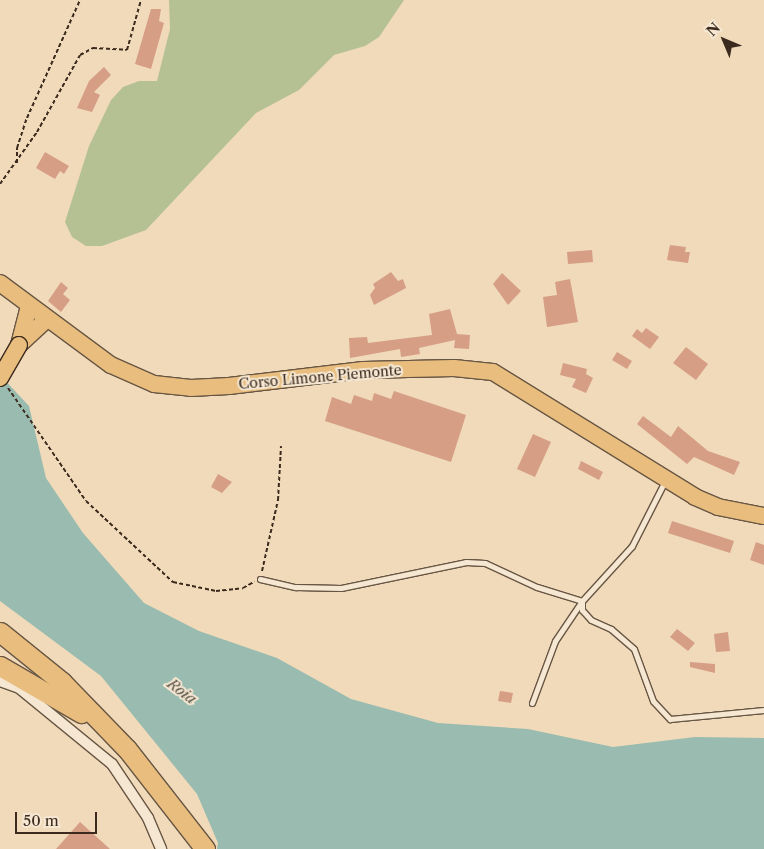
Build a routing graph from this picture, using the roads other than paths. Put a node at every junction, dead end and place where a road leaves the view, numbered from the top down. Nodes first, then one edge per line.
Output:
1 (0, 283) edge
2 (38, 312) junction
3 (2, 380) edge
4 (665, 480) junction
5 (764, 516) edge
6 (260, 579) road end
7 (582, 601) junction
8 (0, 632) edge
9 (0, 666) edge
10 (0, 680) edge
11 (532, 703) dead end
12 (764, 710) edge
13 (110, 732) junction
14 (161, 849) edge
15 (205, 849) edge

1 - 2 main road, Corso Limone Piemonte
2 - 3 main road, bridge
2 - 4 main road, Corso Limone Piemonte
4 - 5 main road, Corso Limone Piemonte
4 - 7 lane
6 - 7 lane
7 - 11 lane
7 - 12 lane
8 - 13 highway
9 - 13 highway
10 - 14 street
13 - 15 highway

